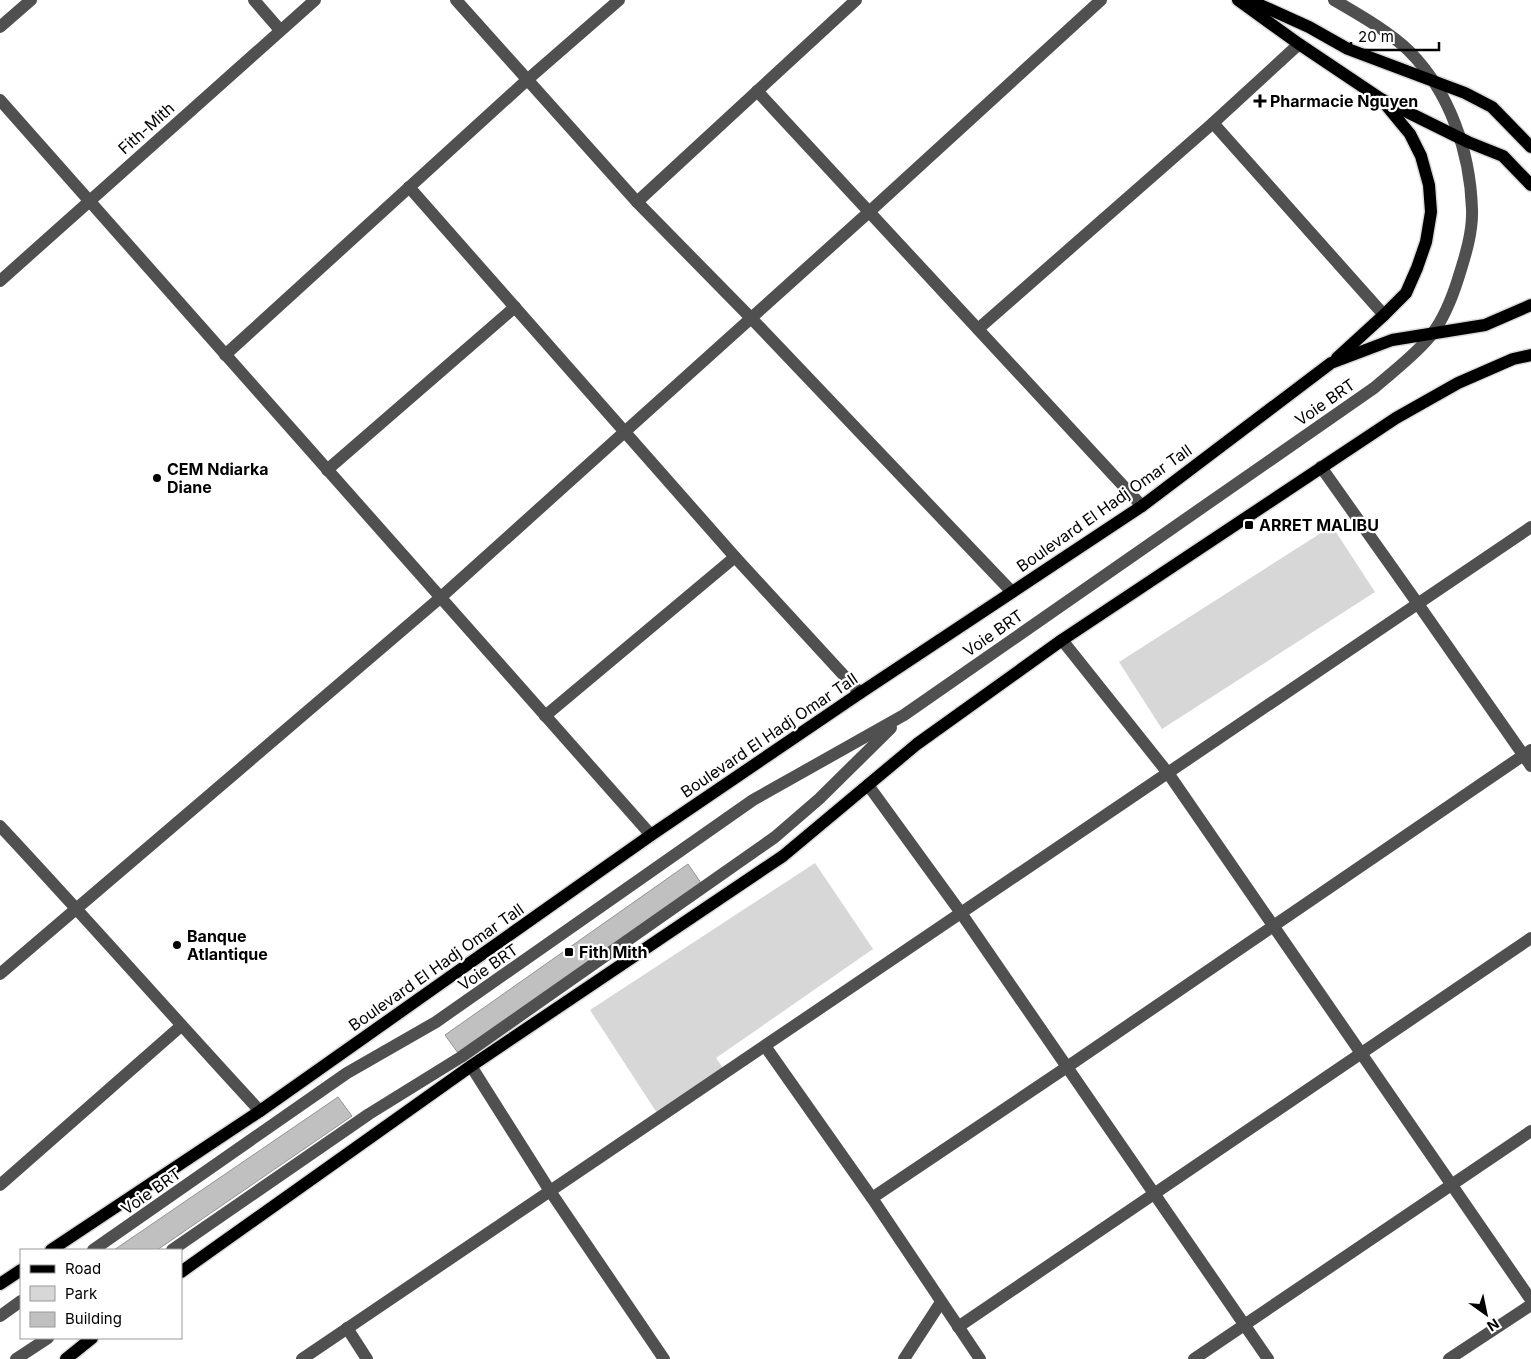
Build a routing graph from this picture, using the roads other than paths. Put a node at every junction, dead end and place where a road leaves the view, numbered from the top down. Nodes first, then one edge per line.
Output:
1 (31, 0) edge
2 (254, 0) edge
3 (315, 0) edge
4 (456, 0) edge
5 (619, 0) edge
6 (856, 0) edge
7 (1100, 0) edge
8 (1238, 0) edge
9 (1249, 0) edge
10 (1334, 0) edge
11 (0, 27) edge
12 (280, 30) junction
13 (1299, 44) junction
14 (527, 80) junction
15 (1435, 82) junction
16 (757, 91) junction
17 (1381, 99) junction
18 (0, 100) edge
19 (1213, 123) junction
20 (1460, 138) junction
21 (1531, 147) edge
22 (1531, 185) edge
23 (409, 187) junction
24 (89, 201) junction
25 (637, 202) junction
26 (869, 212) junction
27 (0, 280) edge
28 (1531, 305) edge
29 (515, 307) junction
30 (1384, 316) junction
31 (751, 318) junction
32 (978, 329) junction
33 (1432, 334) junction
34 (226, 355) junction
35 (1531, 355) edge
36 (1331, 363) junction
37 (625, 432) junction
38 (1321, 467) junction
39 (327, 470) junction
40 (1142, 506) junction
41 (1531, 527) edge
42 (735, 557) junction
43 (1012, 592) junction
44 (440, 598) junction
45 (1418, 604) junction
46 (1062, 640) junction
47 (860, 693) junction
48 (904, 715) junction
49 (545, 716) junction
50 (1528, 757) edge
51 (1168, 773) junction
52 (868, 786) junction
53 (0, 826) edge
54 (651, 834) junction
55 (77, 908) junction
56 (961, 914) junction
57 (1274, 926) junction
58 (1531, 938) edge
59 (0, 974) edge
60 (181, 1026) junction
61 (765, 1046) junction
62 (1361, 1053) junction
63 (471, 1066) junction
64 (1067, 1067) junction
65 (260, 1111) junction
66 (1531, 1131) edge
67 (0, 1185) edge
68 (1452, 1185) junction
69 (550, 1191) junction
70 (1154, 1194) junction
71 (872, 1198) junction
72 (53, 1249) edge
73 (95, 1249) edge
74 (173, 1249) edge
75 (20, 1271) edge
76 (182, 1271) edge
77 (0, 1284) edge
78 (1531, 1300) edge
79 (20, 1302) edge
80 (941, 1302) junction
81 (1531, 1305) edge
82 (0, 1316) edge
83 (1245, 1325) junction
84 (958, 1327) junction
85 (347, 1328) junction
86 (46, 1339) edge
87 (91, 1339) edge
88 (16, 1359) edge
89 (66, 1359) edge
90 (302, 1359) edge
91 (367, 1359) edge
92 (664, 1359) edge
93 (904, 1359) edge
94 (980, 1359) edge
95 (1194, 1359) edge
96 (1268, 1359) edge
97 (1449, 1359) edge

1 - 11 street
2 - 12 street
3 - 12 street, Fith-Mith
4 - 14 street
5 - 14 street
6 - 16 street
7 - 26 street
8 - 13 main road
9 - 15 main road
10 - 15 street, Voie BRT
12 - 24 street, Fith-Mith
13 - 17 main road
13 - 19 street
14 - 23 street
14 - 25 street
15 - 20 street, Voie BRT
15 - 21 main road
16 - 25 street
16 - 26 street
17 - 20 main road
17 - 30 main road
18 - 24 street
19 - 30 street
19 - 32 street
20 - 22 main road
20 - 33 street, Voie BRT
23 - 29 street
23 - 34 street
24 - 27 street, Fith-Mith
24 - 34 street
25 - 31 street
26 - 31 street
26 - 32 street
28 - 33 main road, Boulevard El Hadj Omar Tall
29 - 37 street
29 - 39 street
30 - 36 main road
31 - 37 street
31 - 43 street
32 - 40 street
33 - 36 main road, Boulevard El Hadj Omar Tall
33 - 48 street, Voie BRT
34 - 39 street
35 - 38 main road
36 - 40 main road, Boulevard El Hadj Omar Tall
37 - 42 street
37 - 44 street
38 - 45 street
38 - 46 main road
39 - 44 street
40 - 43 main road, Boulevard El Hadj Omar Tall
41 - 45 street
42 - 47 street
42 - 49 street
43 - 47 main road, Boulevard El Hadj Omar Tall
44 - 49 street
44 - 55 street
45 - 50 street
45 - 51 street
46 - 51 street
46 - 52 main road
47 - 54 main road, Boulevard El Hadj Omar Tall
48 - 73 street, Voie BRT
48 - 74 street, Voie BRT
49 - 54 street
50 - 57 street
51 - 56 street
51 - 57 street
52 - 56 street
52 - 63 main road
53 - 55 street
54 - 65 main road, Boulevard El Hadj Omar Tall
55 - 59 street
55 - 60 street
56 - 61 street
56 - 64 street
57 - 62 street
57 - 64 street
58 - 62 street
60 - 65 street
60 - 67 street
61 - 69 street
61 - 71 street
62 - 68 street
62 - 70 street
63 - 69 street
63 - 76 main road
64 - 70 street
64 - 71 street
65 - 72 main road, Boulevard El Hadj Omar Tall
66 - 68 street
68 - 78 street
68 - 83 street
69 - 85 street
69 - 92 street
70 - 83 street
70 - 84 street
71 - 80 street
75 - 77 main road
79 - 82 street
80 - 84 street
80 - 93 street
81 - 97 street
83 - 95 street
83 - 96 street
84 - 94 street
85 - 90 street
85 - 91 street
86 - 88 street
87 - 89 main road

